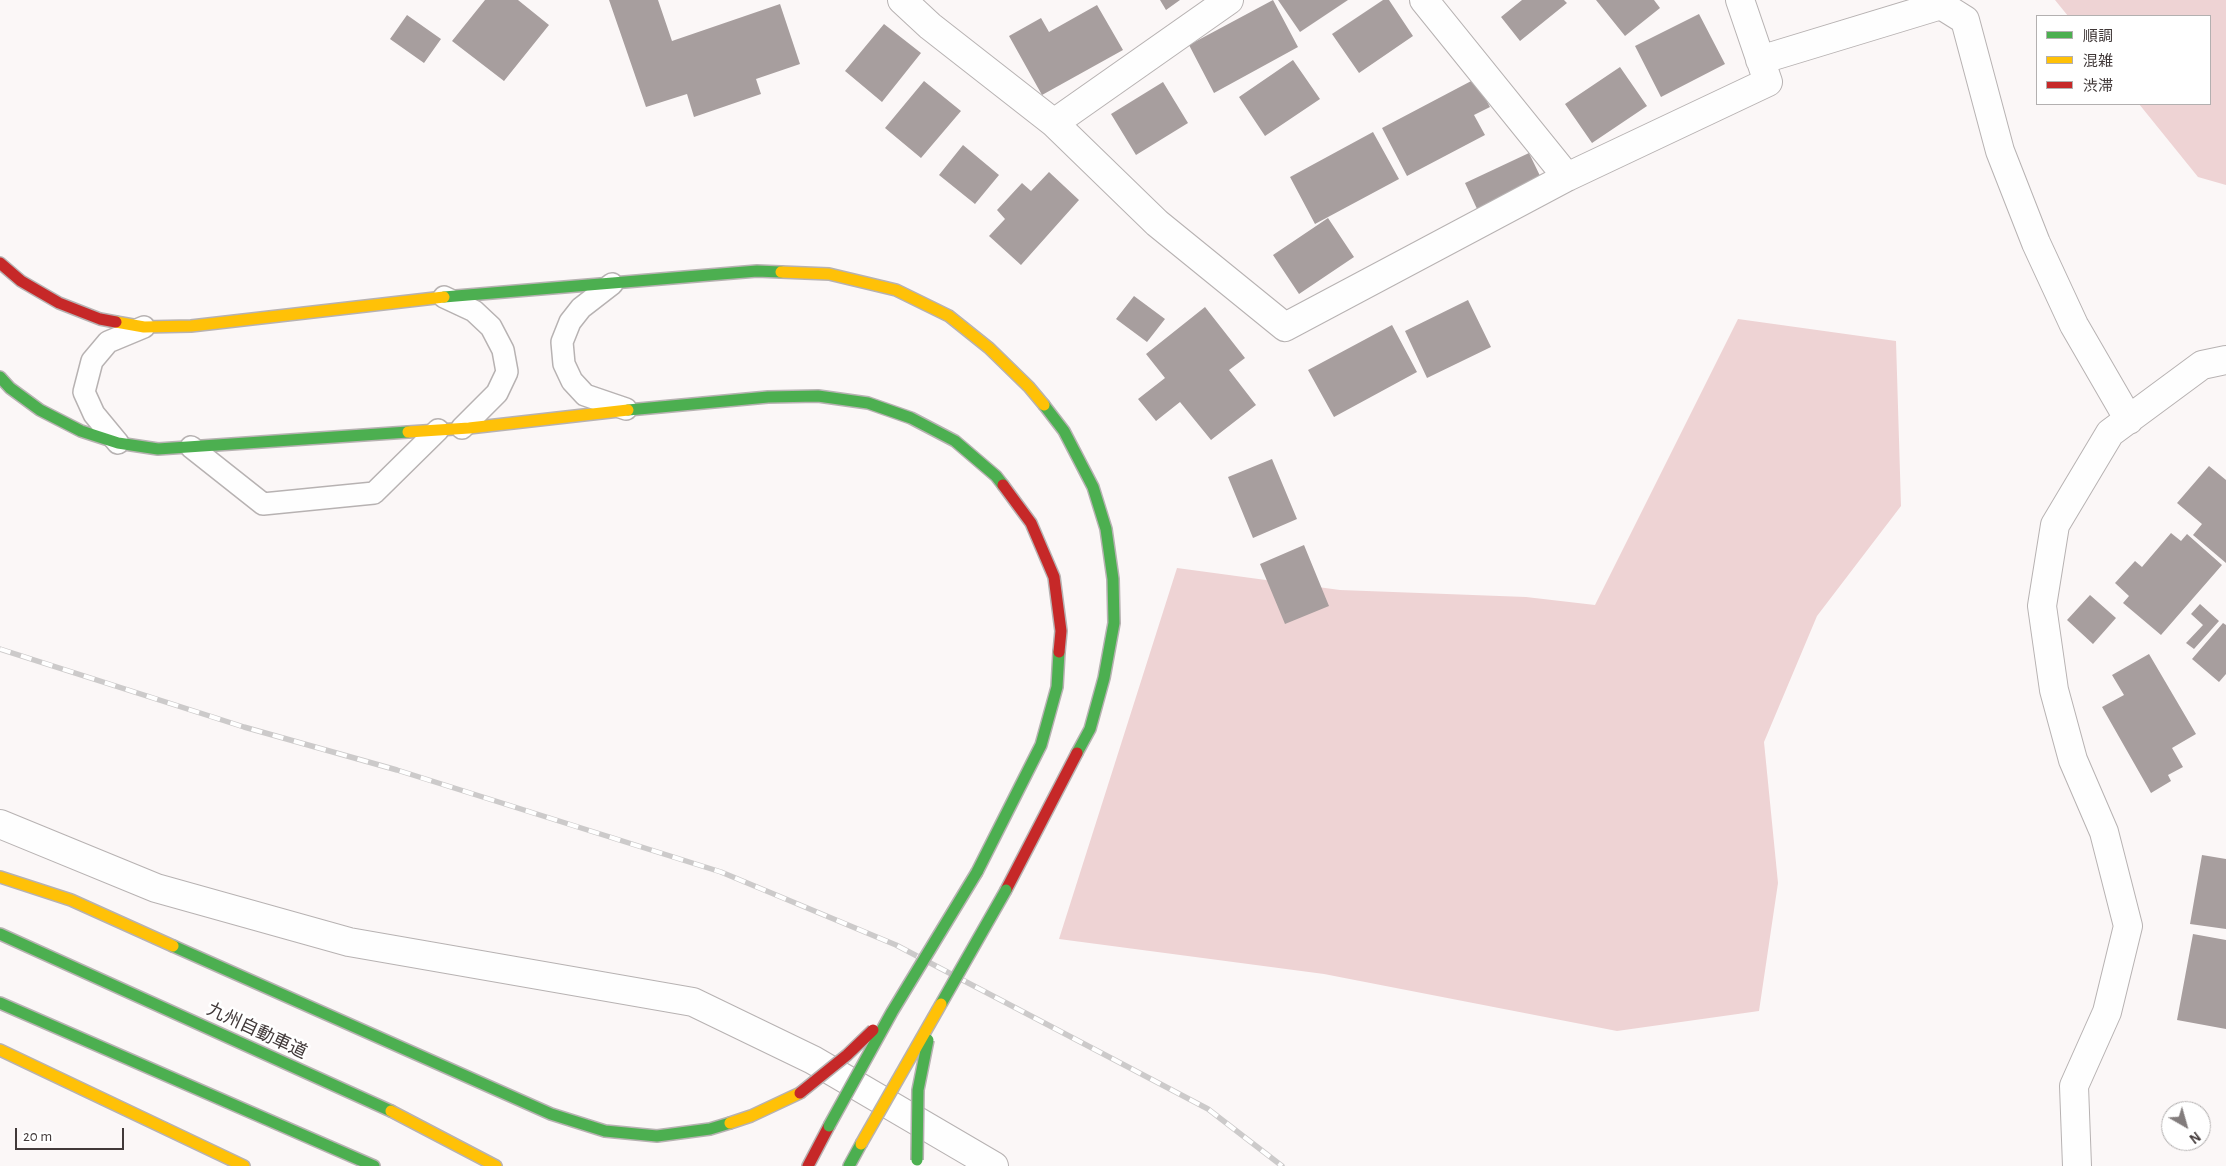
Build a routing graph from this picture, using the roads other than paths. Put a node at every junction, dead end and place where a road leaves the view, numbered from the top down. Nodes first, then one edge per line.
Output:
1 (902, 0) edge
2 (1230, 0) edge
3 (1424, 0) edge
4 (1740, 0) edge
5 (1760, 60) junction
6 (1054, 123) junction
7 (1567, 177) junction
8 (0, 263) edge
9 (612, 284) junction
10 (444, 297) junction
11 (144, 327) junction
12 (2226, 360) edge
13 (0, 377) edge
14 (628, 410) junction
15 (2128, 420) junction
16 (462, 428) junction
17 (438, 430) junction
18 (118, 443) junction
19 (191, 447) junction
20 (0, 824) edge
21 (0, 877) edge
22 (0, 934) edge
23 (0, 1003) edge
24 (892, 1012) junction
25 (932, 1018) junction
26 (0, 1050) edge
27 (918, 1163) edge
28 (244, 1166) edge
29 (374, 1166) edge
30 (496, 1166) edge
31 (808, 1166) edge
32 (849, 1166) edge
33 (994, 1166) edge
34 (2077, 1166) edge

1 - 6 street
2 - 6 street
3 - 7 street
4 - 5 street
5 - 7 street
5 - 15 street
6 - 7 street
8 - 11 highway
9 - 10 highway
9 - 14 lane
9 - 25 highway, bridge
10 - 11 highway
10 - 16 lane
11 - 18 lane
12 - 15 street
13 - 18 highway
14 - 16 highway
14 - 24 highway, bridge
15 - 34 street
16 - 17 highway
17 - 19 highway
17 - 19 lane
18 - 19 highway
20 - 33 street
21 - 24 highway, bridge
22 - 30 highway, 九州自動車道
23 - 29 highway
24 - 31 highway, bridge
25 - 27 highway, bridge
25 - 32 highway, bridge
26 - 28 highway

